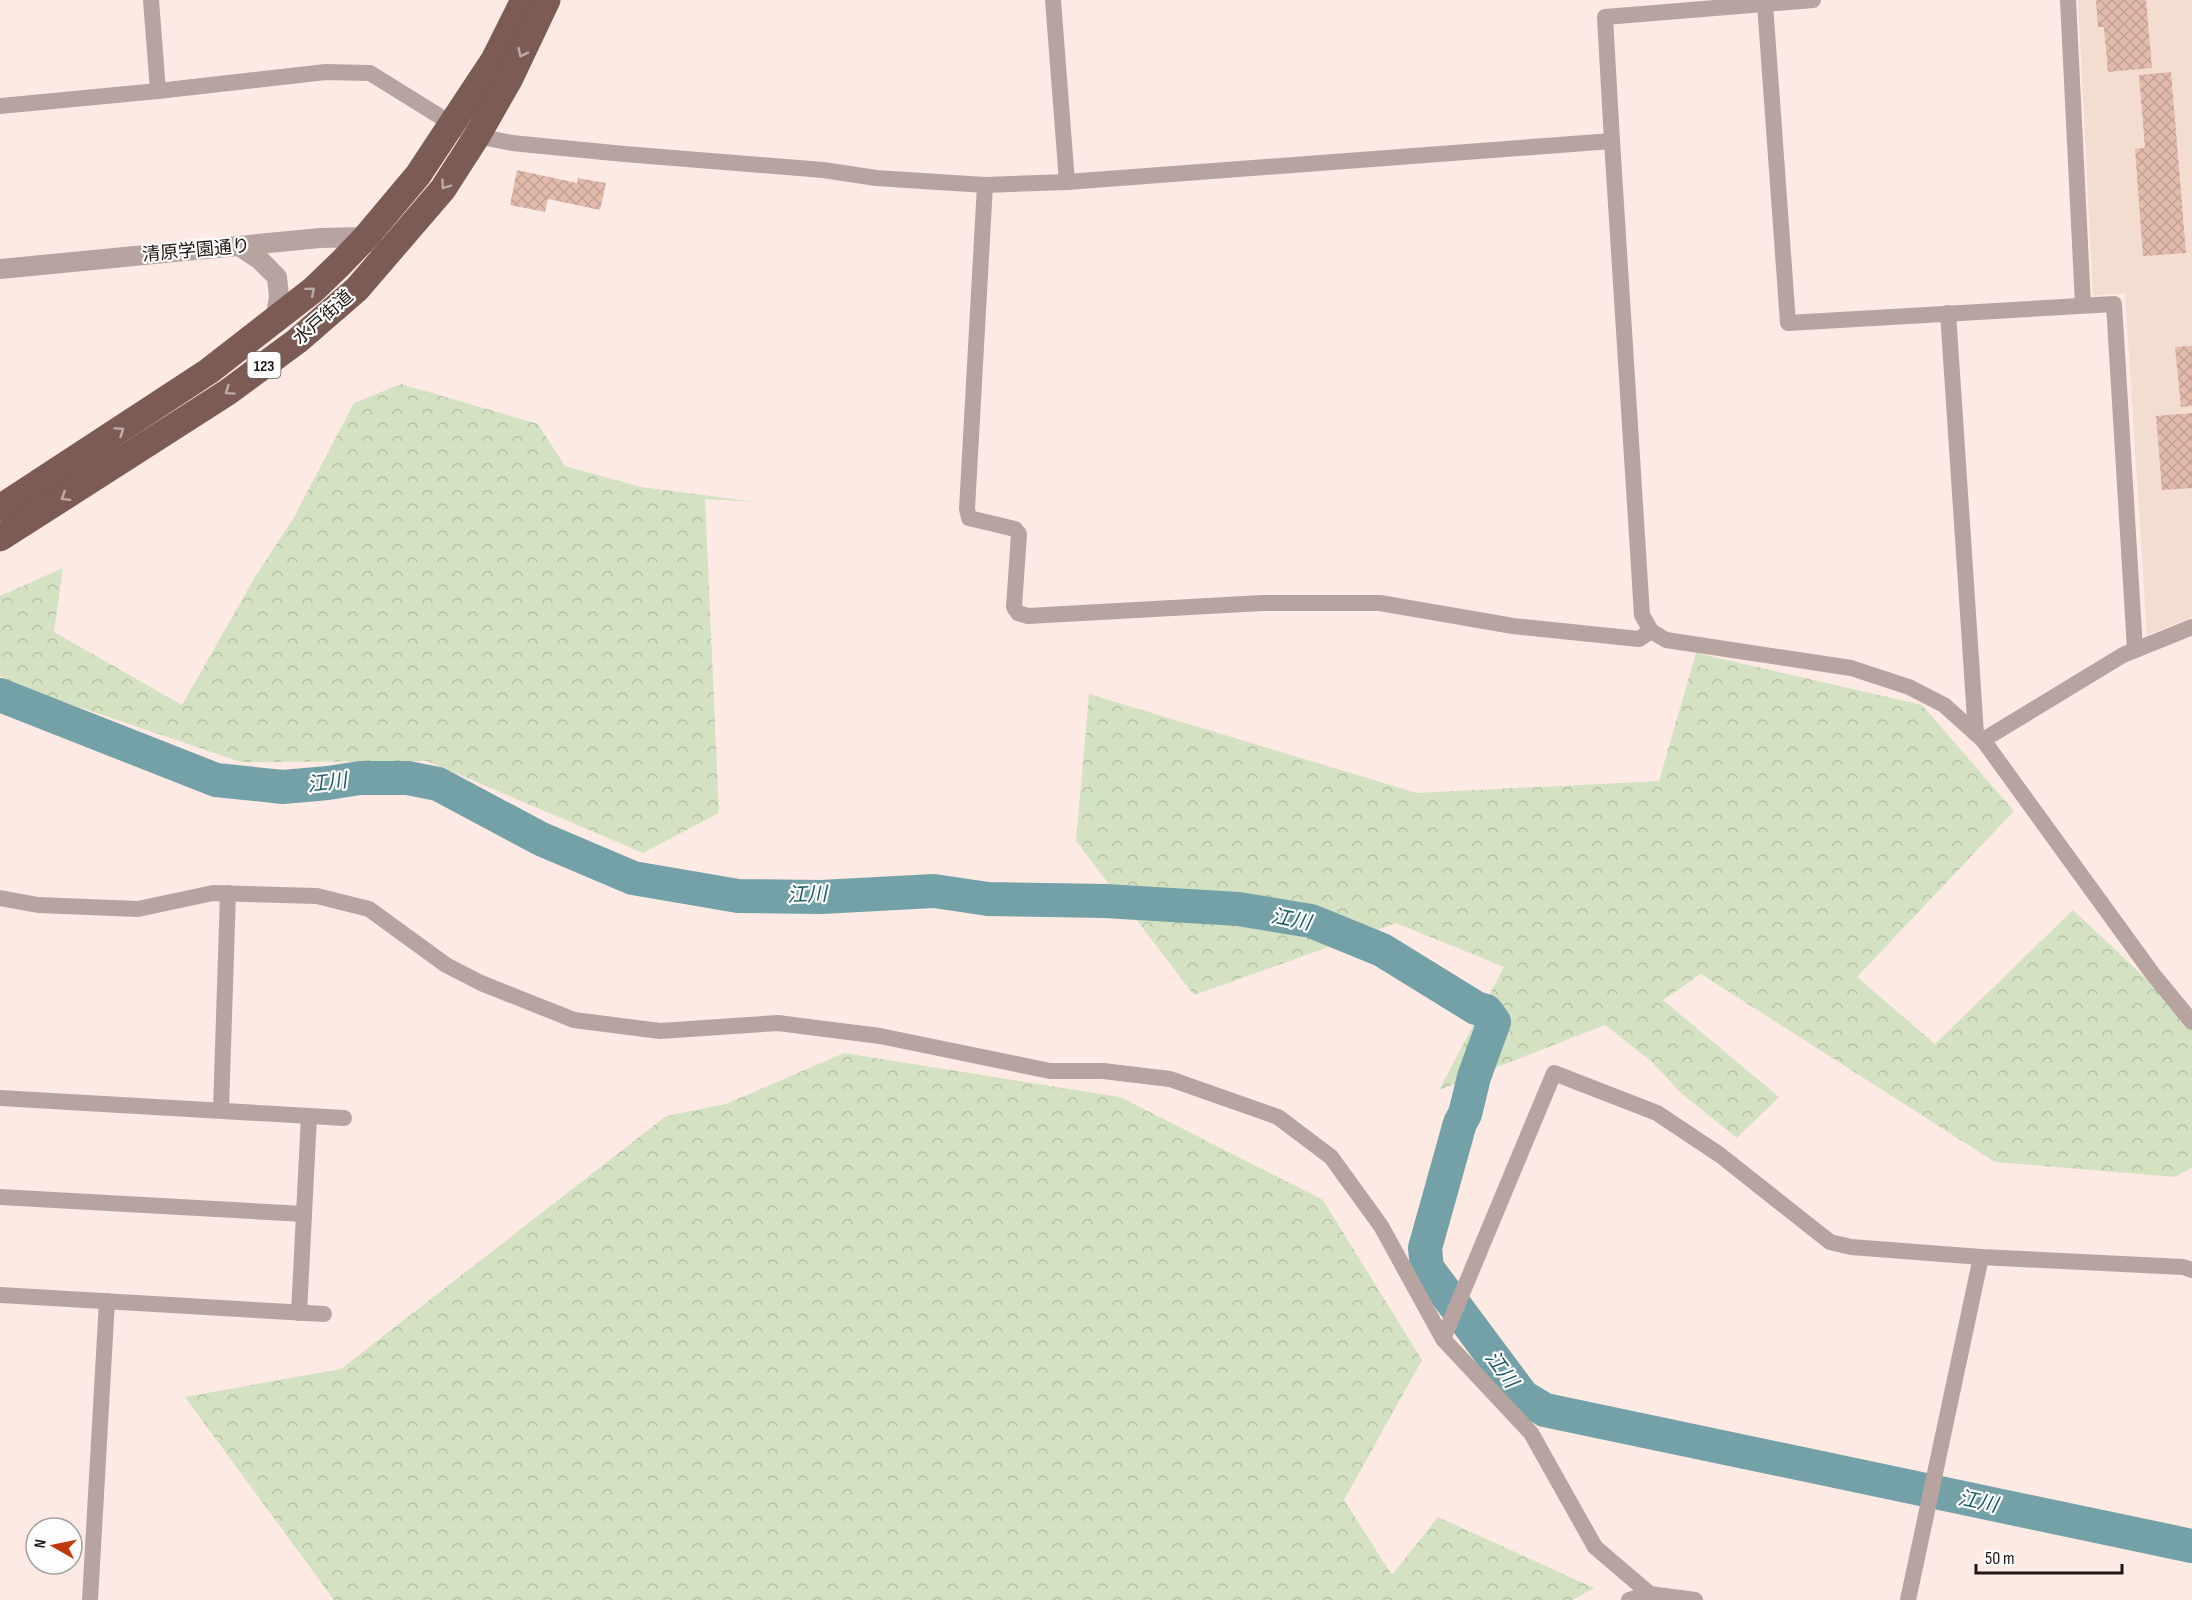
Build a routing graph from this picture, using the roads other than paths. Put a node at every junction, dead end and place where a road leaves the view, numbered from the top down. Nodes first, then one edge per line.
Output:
1 (151, 0) edge
2 (524, 0) edge
3 (547, 0) edge
4 (1053, 0) edge
5 (1605, 0) edge
6 (1813, 0) edge
7 (2068, 0) edge
8 (1765, 4) junction
9 (1605, 17) junction
10 (158, 92) junction
11 (0, 106) edge
12 (452, 124) junction
13 (477, 136) junction
14 (1612, 141) junction
15 (1067, 182) junction
16 (985, 185) junction
17 (366, 237) junction
18 (239, 246) junction
19 (388, 253) junction
20 (0, 269) edge
21 (2083, 305) junction
22 (1948, 313) junction
23 (275, 320) junction
24 (0, 508) edge
25 (0, 538) edge
26 (2192, 627) edge
27 (1651, 631) junction
28 (2135, 649) junction
29 (1979, 737) junction
30 (228, 893) junction
31 (0, 898) edge
32 (2192, 1022) edge
33 (0, 1098) edge
34 (221, 1110) junction
35 (309, 1116) junction
36 (344, 1118) dead end
37 (0, 1197) edge
38 (304, 1214) junction
39 (1981, 1257) junction
40 (2192, 1270) edge
41 (0, 1295) edge
42 (107, 1301) junction
43 (299, 1313) junction
44 (324, 1314) dead end
45 (1443, 1340) junction
46 (1650, 1594) junction
47 (90, 1600) edge
48 (1629, 1600) edge
49 (1695, 1600) edge
50 (1908, 1600) edge

1 - 10 street
2 - 12 highway, 水戸街道 / 123
3 -> 13 highway, 水戸街道 / 123
4 - 15 street
5 - 9 street
6 - 8 street
7 - 21 street
8 - 9 street
8 - 22 street
9 - 14 street
10 - 11 street
10 - 12 street
12 - 13 street
12 - 17 highway, 水戸街道 / 123
13 - 16 street
13 -> 19 highway, 水戸街道 / 123
14 - 15 street
14 - 27 street
15 - 16 street
16 - 27 street
17 - 18 street, 清原学園通り
17 - 19 street
23 -> 17 highway, 水戸街道 / 123
18 - 20 street, 清原学園通り
18 - 23 street
19 -> 25 highway, 水戸街道 / 123
21 - 22 street
21 - 28 street
22 - 29 street
24 -> 23 highway, 水戸街道 / 123
26 - 28 street
27 - 29 street
28 - 29 street
29 - 32 street
30 - 31 street
30 - 34 street
30 - 45 street
33 - 34 street
34 - 35 street
35 - 36 street
35 - 38 street
37 - 38 street
38 - 43 street
39 - 40 street
39 - 45 street
39 - 50 street
41 - 42 street
42 - 43 street
42 - 47 street
43 - 44 street
45 - 46 street
46 - 48 street
46 - 49 street

